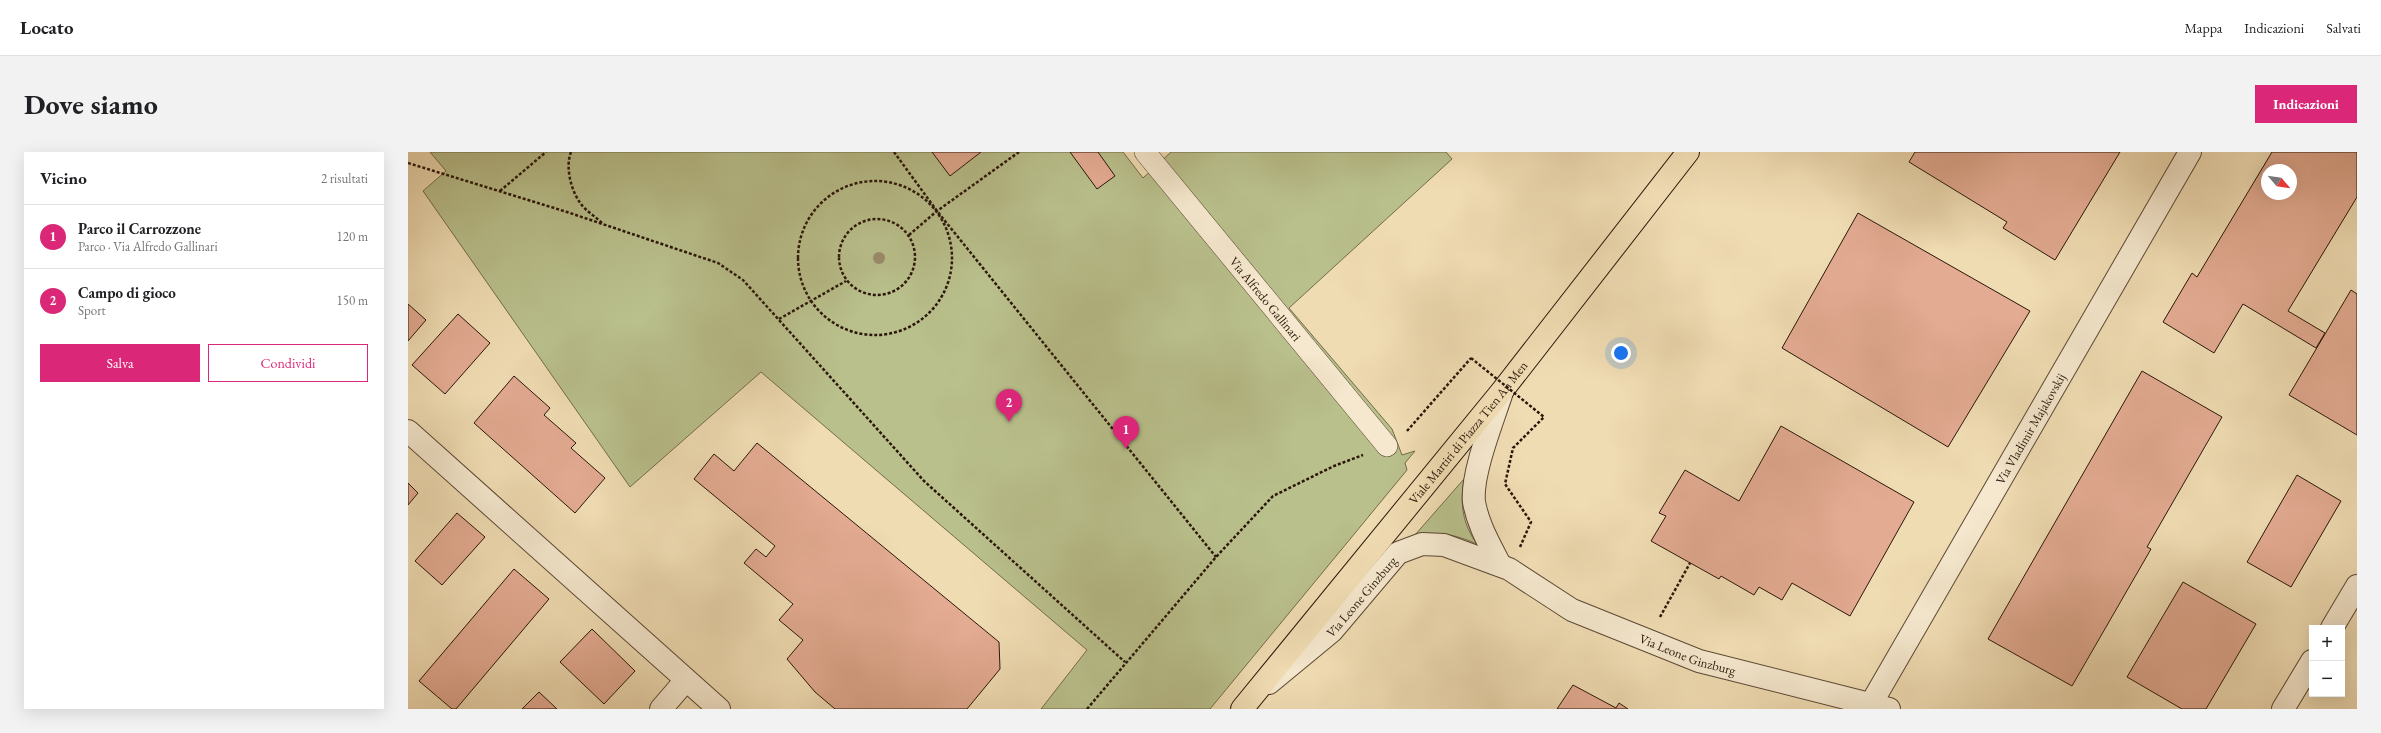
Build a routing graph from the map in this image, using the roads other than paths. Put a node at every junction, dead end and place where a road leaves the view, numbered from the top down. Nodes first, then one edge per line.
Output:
1 (1145, 152) edge
2 (1688, 152) edge
3 (2190, 152) edge
4 (1502, 391) junction
5 (408, 431) edge
6 (1387, 446) road end
7 (1505, 567) junction
8 (2357, 586) edge
9 (2334, 625) edge
10 (2309, 666) edge
11 (686, 680) junction
12 (1258, 691) junction
13 (1876, 708) edge
14 (661, 709) edge
15 (719, 709) edge
16 (1242, 709) edge
17 (2283, 709) edge

1 - 6 street, Via Alfredo Gallinari
2 - 4 main road, Viale Martiri di Piazza Tien An Men
3 - 13 street, Via Vladimir Majakovskij
4 - 7 street
4 - 12 main road, Viale Martiri di Piazza Tien An Men
5 - 11 street
7 - 12 street, Via Leone Ginzburg
7 - 13 street, Via Leone Ginzburg
8 - 9 street
10 - 17 street
11 - 14 street
11 - 15 street
12 - 16 main road, Viale Martiri di Piazza Tien An Men

